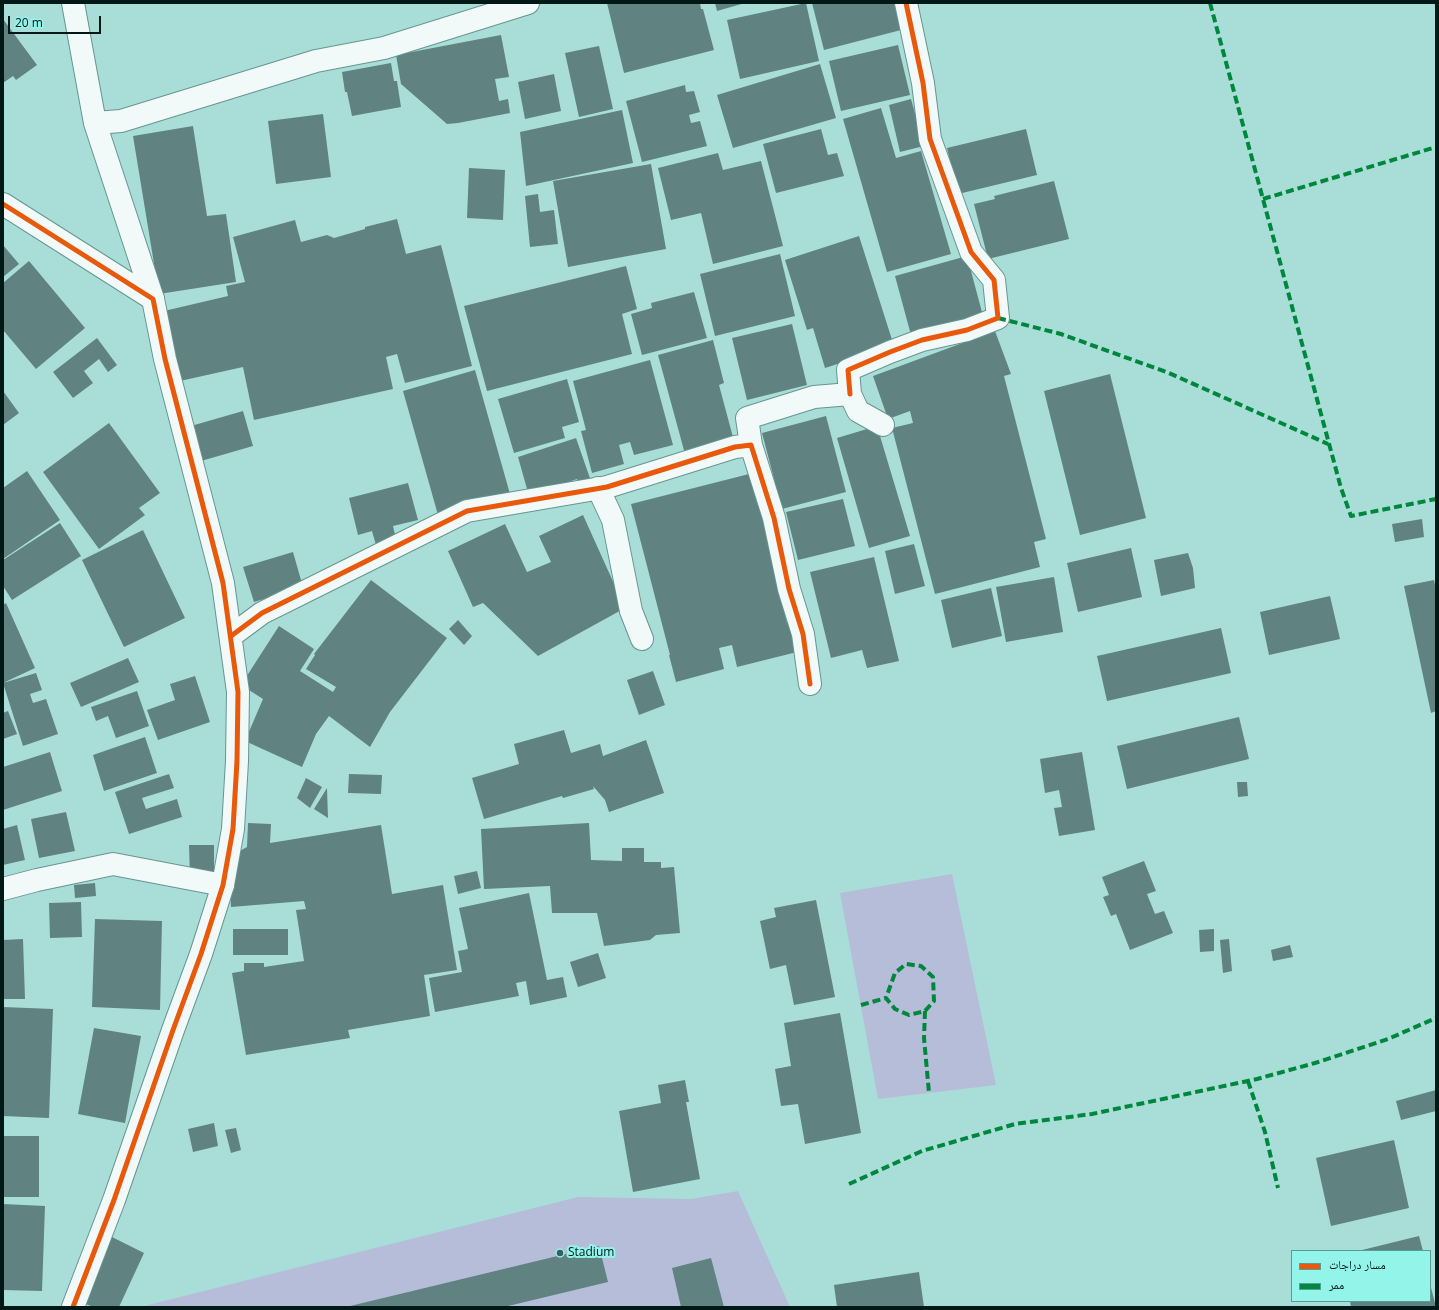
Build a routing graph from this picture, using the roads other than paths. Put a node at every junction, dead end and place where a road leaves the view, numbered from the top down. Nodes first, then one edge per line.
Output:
1 (72, 3) edge
2 (528, 3) edge
3 (906, 3) edge
4 (95, 124) junction
5 (3, 204) edge
6 (153, 299) junction
7 (850, 394) junction
8 (883, 425) dead end
9 (751, 445) junction
10 (598, 488) junction
11 (231, 636) junction
12 (642, 639) dead end
13 (810, 684) dead end
14 (223, 885) junction
15 (3, 889) edge
16 (73, 1307) edge

1 - 4 street
2 - 4 street
3 - 7 street
4 - 6 street
5 - 6 street
6 - 11 street
7 - 8 street
7 - 9 street
9 - 10 street
9 - 13 street
10 - 11 street
10 - 12 street
11 - 14 street
14 - 15 street
14 - 16 street

